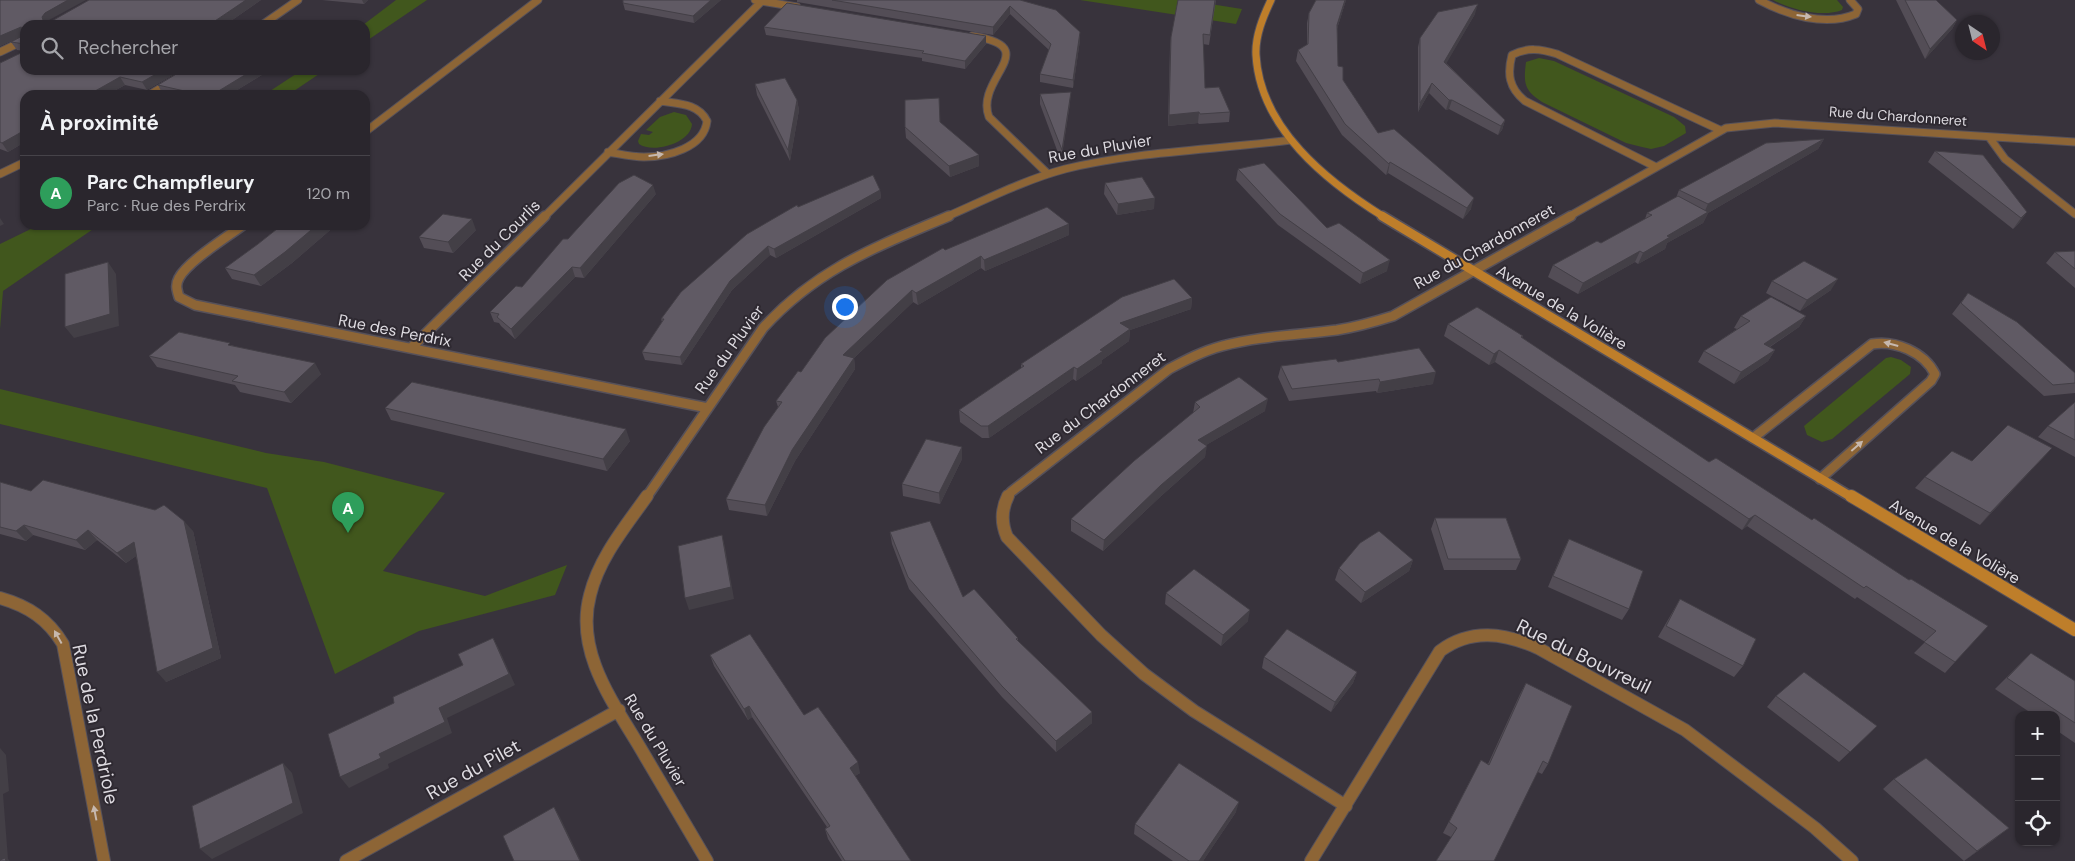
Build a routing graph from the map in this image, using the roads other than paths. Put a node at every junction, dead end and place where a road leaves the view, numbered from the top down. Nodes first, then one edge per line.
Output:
1 (298, 0) edge
2 (538, 0) edge
3 (1271, 0) edge
4 (1758, 0) edge
5 (1850, 0) edge
6 (758, 1) edge
7 (802, 8) edge
8 (269, 20) edge
9 (966, 35) edge
10 (20, 42) edge
11 (0, 52) edge
12 (183, 75) edge
13 (157, 90) edge
14 (660, 101) junction
15 (370, 128) edge
16 (1720, 130) junction
17 (1989, 137) junction
18 (1291, 140) junction
19 (2075, 142) edge
20 (608, 152) junction
21 (20, 164) edge
22 (1656, 167) junction
23 (0, 174) edge
24 (1048, 174) junction
25 (2075, 214) edge
26 (238, 230) edge
27 (1472, 271) junction
28 (411, 348) junction
29 (708, 408) junction
30 (1753, 438) junction
31 (1820, 478) junction
32 (0, 598) edge
33 (2075, 630) edge
34 (619, 710) junction
35 (1346, 806) junction
36 (104, 861) edge
37 (346, 861) edge
38 (707, 861) edge
39 (1311, 861) edge
40 (1852, 861) edge

1 - 8 street
2 - 15 street
3 - 18 street, Avenue de la Volière
4 -> 5 street
6 - 7 street
6 - 14 street, Rue du Courlis
9 - 24 street
10 - 11 street
12 - 13 street
14 - 20 street, Rue du Courlis
20 -> 14 street
16 - 17 street, Rue du Chardonneret
16 - 22 street, Rue du Chardonneret
16 - 22 street
17 - 19 street, Rue du Chardonneret
17 - 25 street
18 - 24 street, Rue du Pluvier
18 - 27 street, Avenue de la Volière
20 - 28 street, Rue du Courlis
21 - 23 street
22 - 27 street, Rue du Chardonneret
24 - 29 street, Rue du Pluvier
26 - 28 street, Rue des Perdrix
27 - 30 street, Avenue de la Volière
27 - 35 street, Rue du Chardonneret
28 - 29 street, Rue des Perdrix
29 - 34 street, Rue du Pluvier
30 - 31 street, Avenue de la Volière
31 -> 30 street
31 - 33 street, Avenue de la Volière
36 -> 32 street, Rue de la Perdriole
34 - 37 street, Rue du Pilet
34 - 38 street, Rue du Pluvier
35 - 39 street, Rue du Bouvreuil
35 - 40 street, Rue du Bouvreuil

